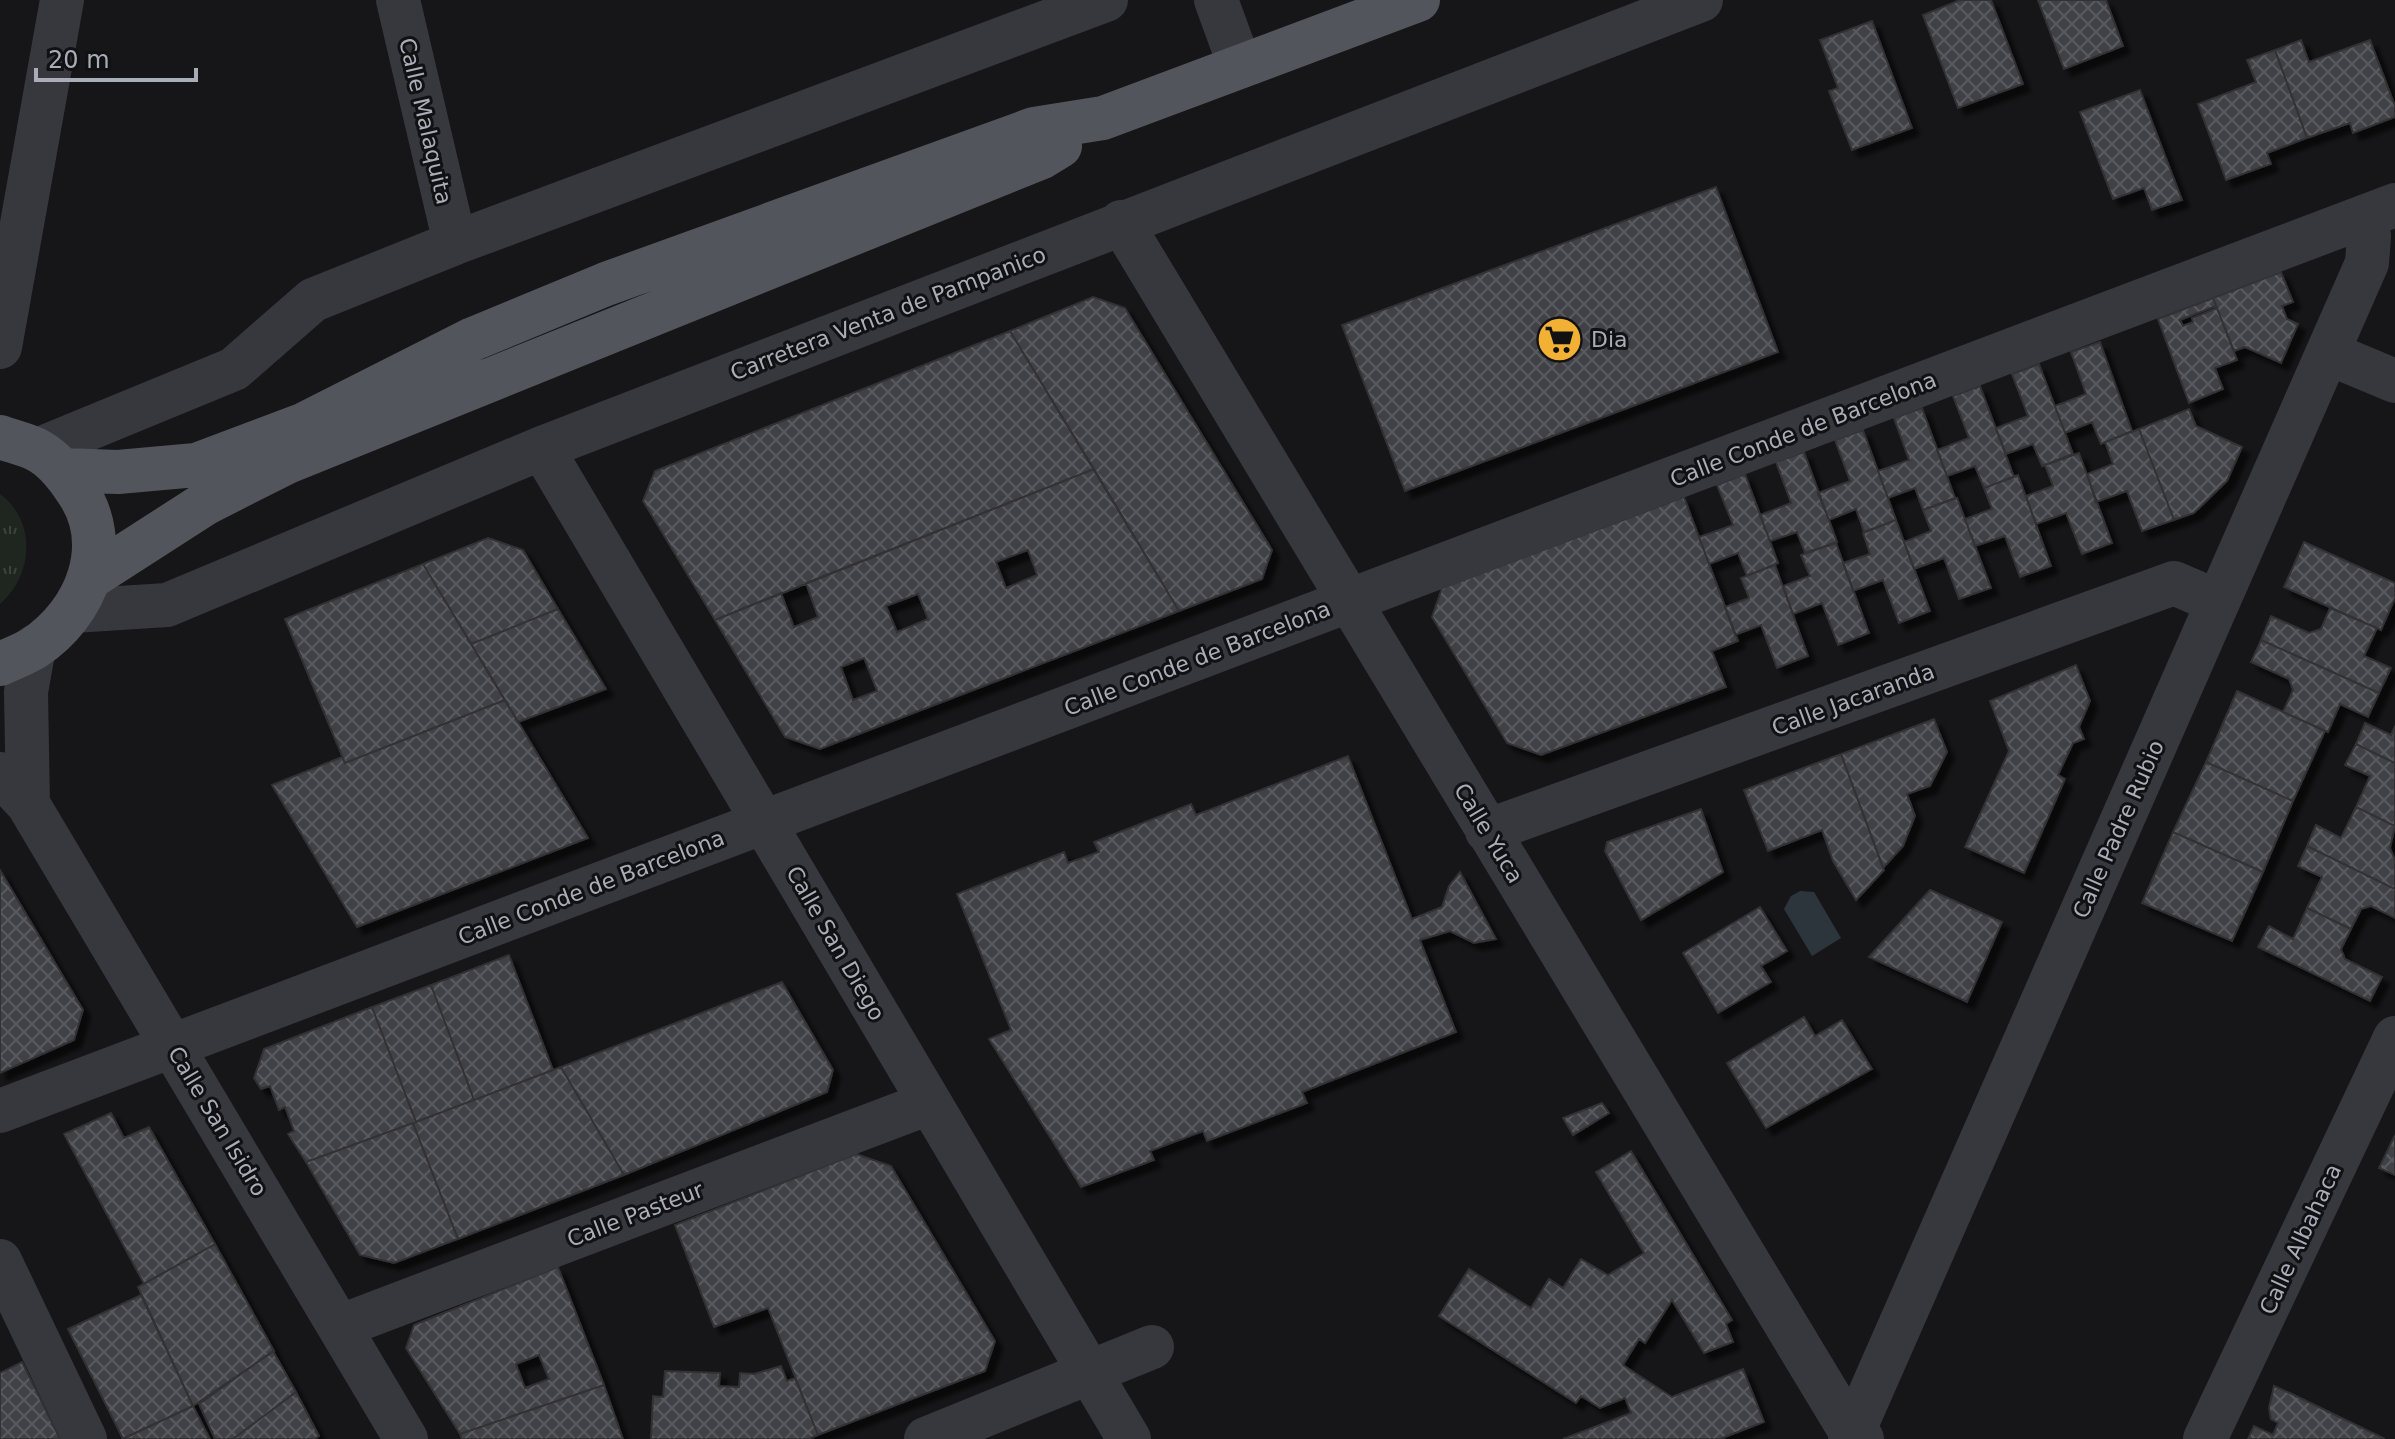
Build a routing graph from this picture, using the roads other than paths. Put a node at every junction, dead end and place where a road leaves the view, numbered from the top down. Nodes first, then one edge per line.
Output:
1 (62, 0) edge
2 (398, 0) edge
3 (1106, 0) edge
4 (1216, 0) edge
5 (1418, 0) edge
6 (1701, 0) edge
7 (1240, 66) junction
8 (1103, 118) junction
9 (2379, 211) edge
10 (1121, 222) junction
11 (455, 243) junction
12 (0, 347) edge
13 (2328, 353) junction
14 (2395, 381) edge
15 (542, 448) junction
16 (33, 452) edge
17 (82, 594) junction
18 (1347, 601) junction
19 (2218, 602) junction
20 (17, 656) edge
21 (14, 789) edge
22 (766, 821) junction
23 (1487, 831) junction
24 (2395, 1038) edge
25 (173, 1046) junction
26 (929, 1103) junction
27 (0, 1111) edge
28 (0, 1261) edge
29 (341, 1326) junction
30 (1152, 1347) dead end
31 (1087, 1373) junction
32 (1851, 1438) edge
33 (85, 1439) edge
34 (406, 1439) edge
35 (926, 1439) edge
36 (1129, 1439) edge
37 (2205, 1439) edge

1 - 12 street
2 - 11 street, Calle Malaquita
3 - 11 street
4 - 7 street
5 - 7 main road
6 - 10 street, Carretera Venta de Pampanico
7 - 8 main road
8 - 16 main road
8 - 17 main road
9 - 13 street, Calle Padre Rubio
9 - 18 street, Calle Conde de Barcelona
10 - 15 street, Carretera Venta de Pampanico
10 - 18 street, Calle Yuca
11 - 16 street
13 - 14 street
13 - 19 street, Calle Padre Rubio
15 - 17 street, Carretera Venta de Pampanico
15 - 22 street, Calle San Diego
16 - 17 main road
17 - 20 main road
18 - 22 street, Calle Conde de Barcelona
18 - 23 street, Calle Yuca
19 - 23 street, Calle Jacaranda
19 - 32 street, Calle Padre Rubio
20 - 21 street, Calle San Isidro
21 - 25 street, Calle San Isidro
22 - 25 street, Calle Conde de Barcelona
22 - 26 street, Calle San Diego
23 - 32 street, Calle Yuca
24 - 37 street, Calle Albahaca
25 - 27 street, Calle Conde de Barcelona
25 - 29 street, Calle San Isidro
26 - 29 street, Calle Pasteur
26 - 31 street, Calle San Diego
28 - 33 street
29 - 34 street, Calle San Isidro
30 - 31 street
31 - 35 street
31 - 36 street, Calle San Diego

